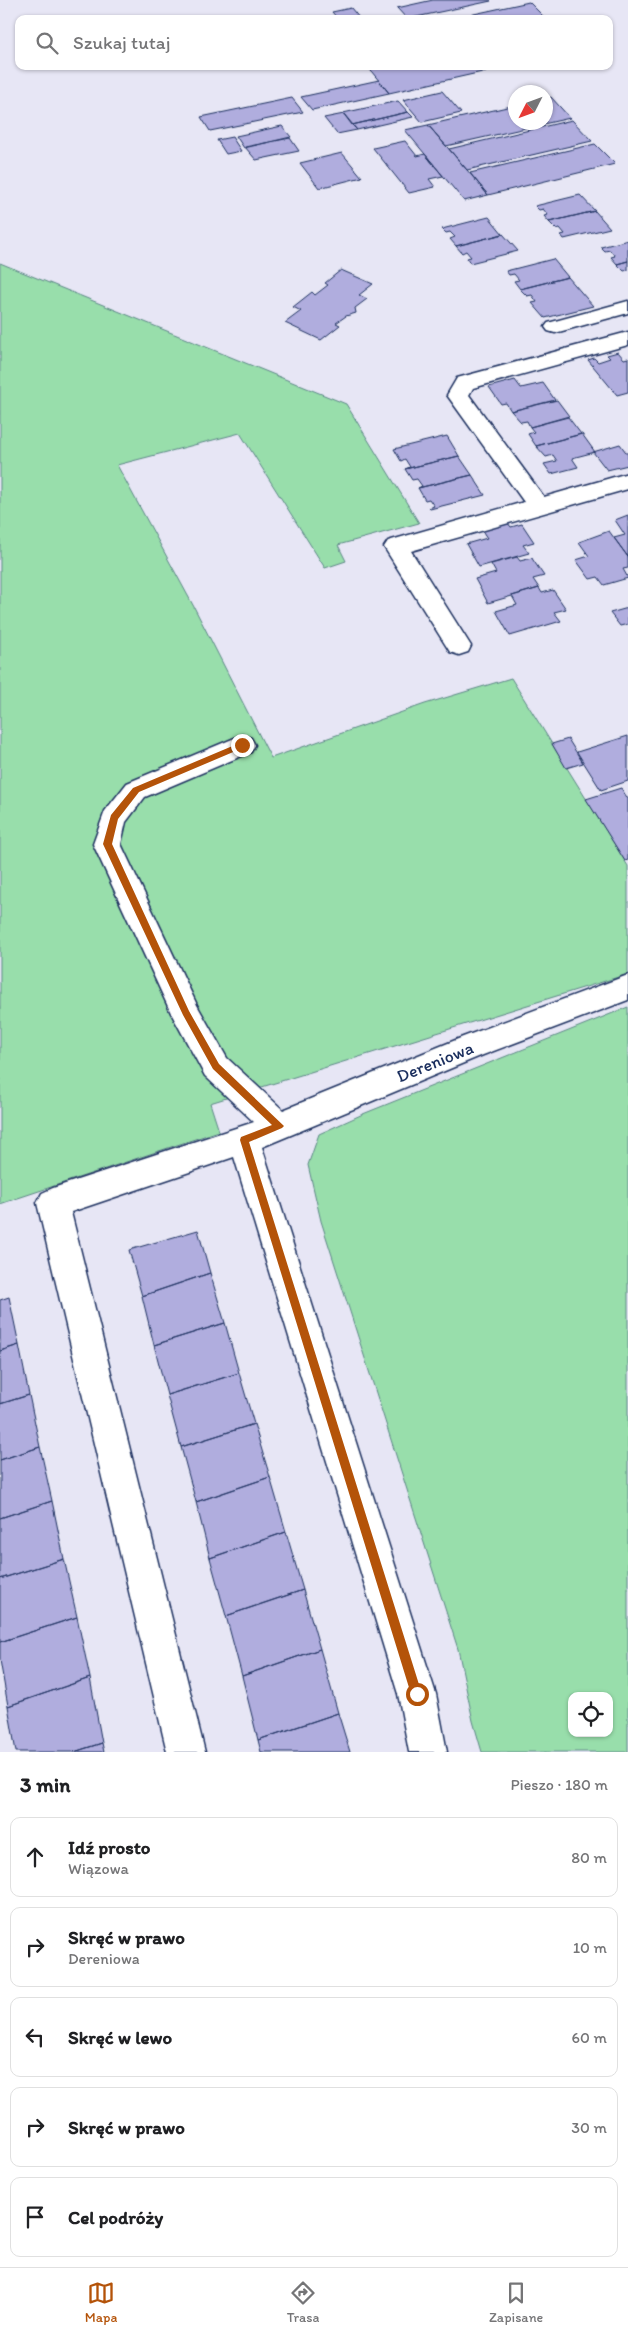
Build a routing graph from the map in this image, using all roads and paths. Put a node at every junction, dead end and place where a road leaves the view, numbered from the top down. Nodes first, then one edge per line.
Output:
1 (628, 307) edge
2 (555, 327) dead end
3 (628, 338) edge
4 (628, 482) edge
5 (539, 506) junction
6 (459, 646) dead end
7 (242, 745) dead end
8 (628, 987) edge
9 (279, 1126) junction
10 (244, 1140) junction
11 (186, 1752) edge
12 (428, 1752) edge

1 - 2 street
3 - 5 street
4 - 5 street
5 - 6 street
7 - 9 street
8 - 9 street, Dereniowa
9 - 10 street, Dereniowa
10 - 11 street, Dereniowa
10 - 12 street

